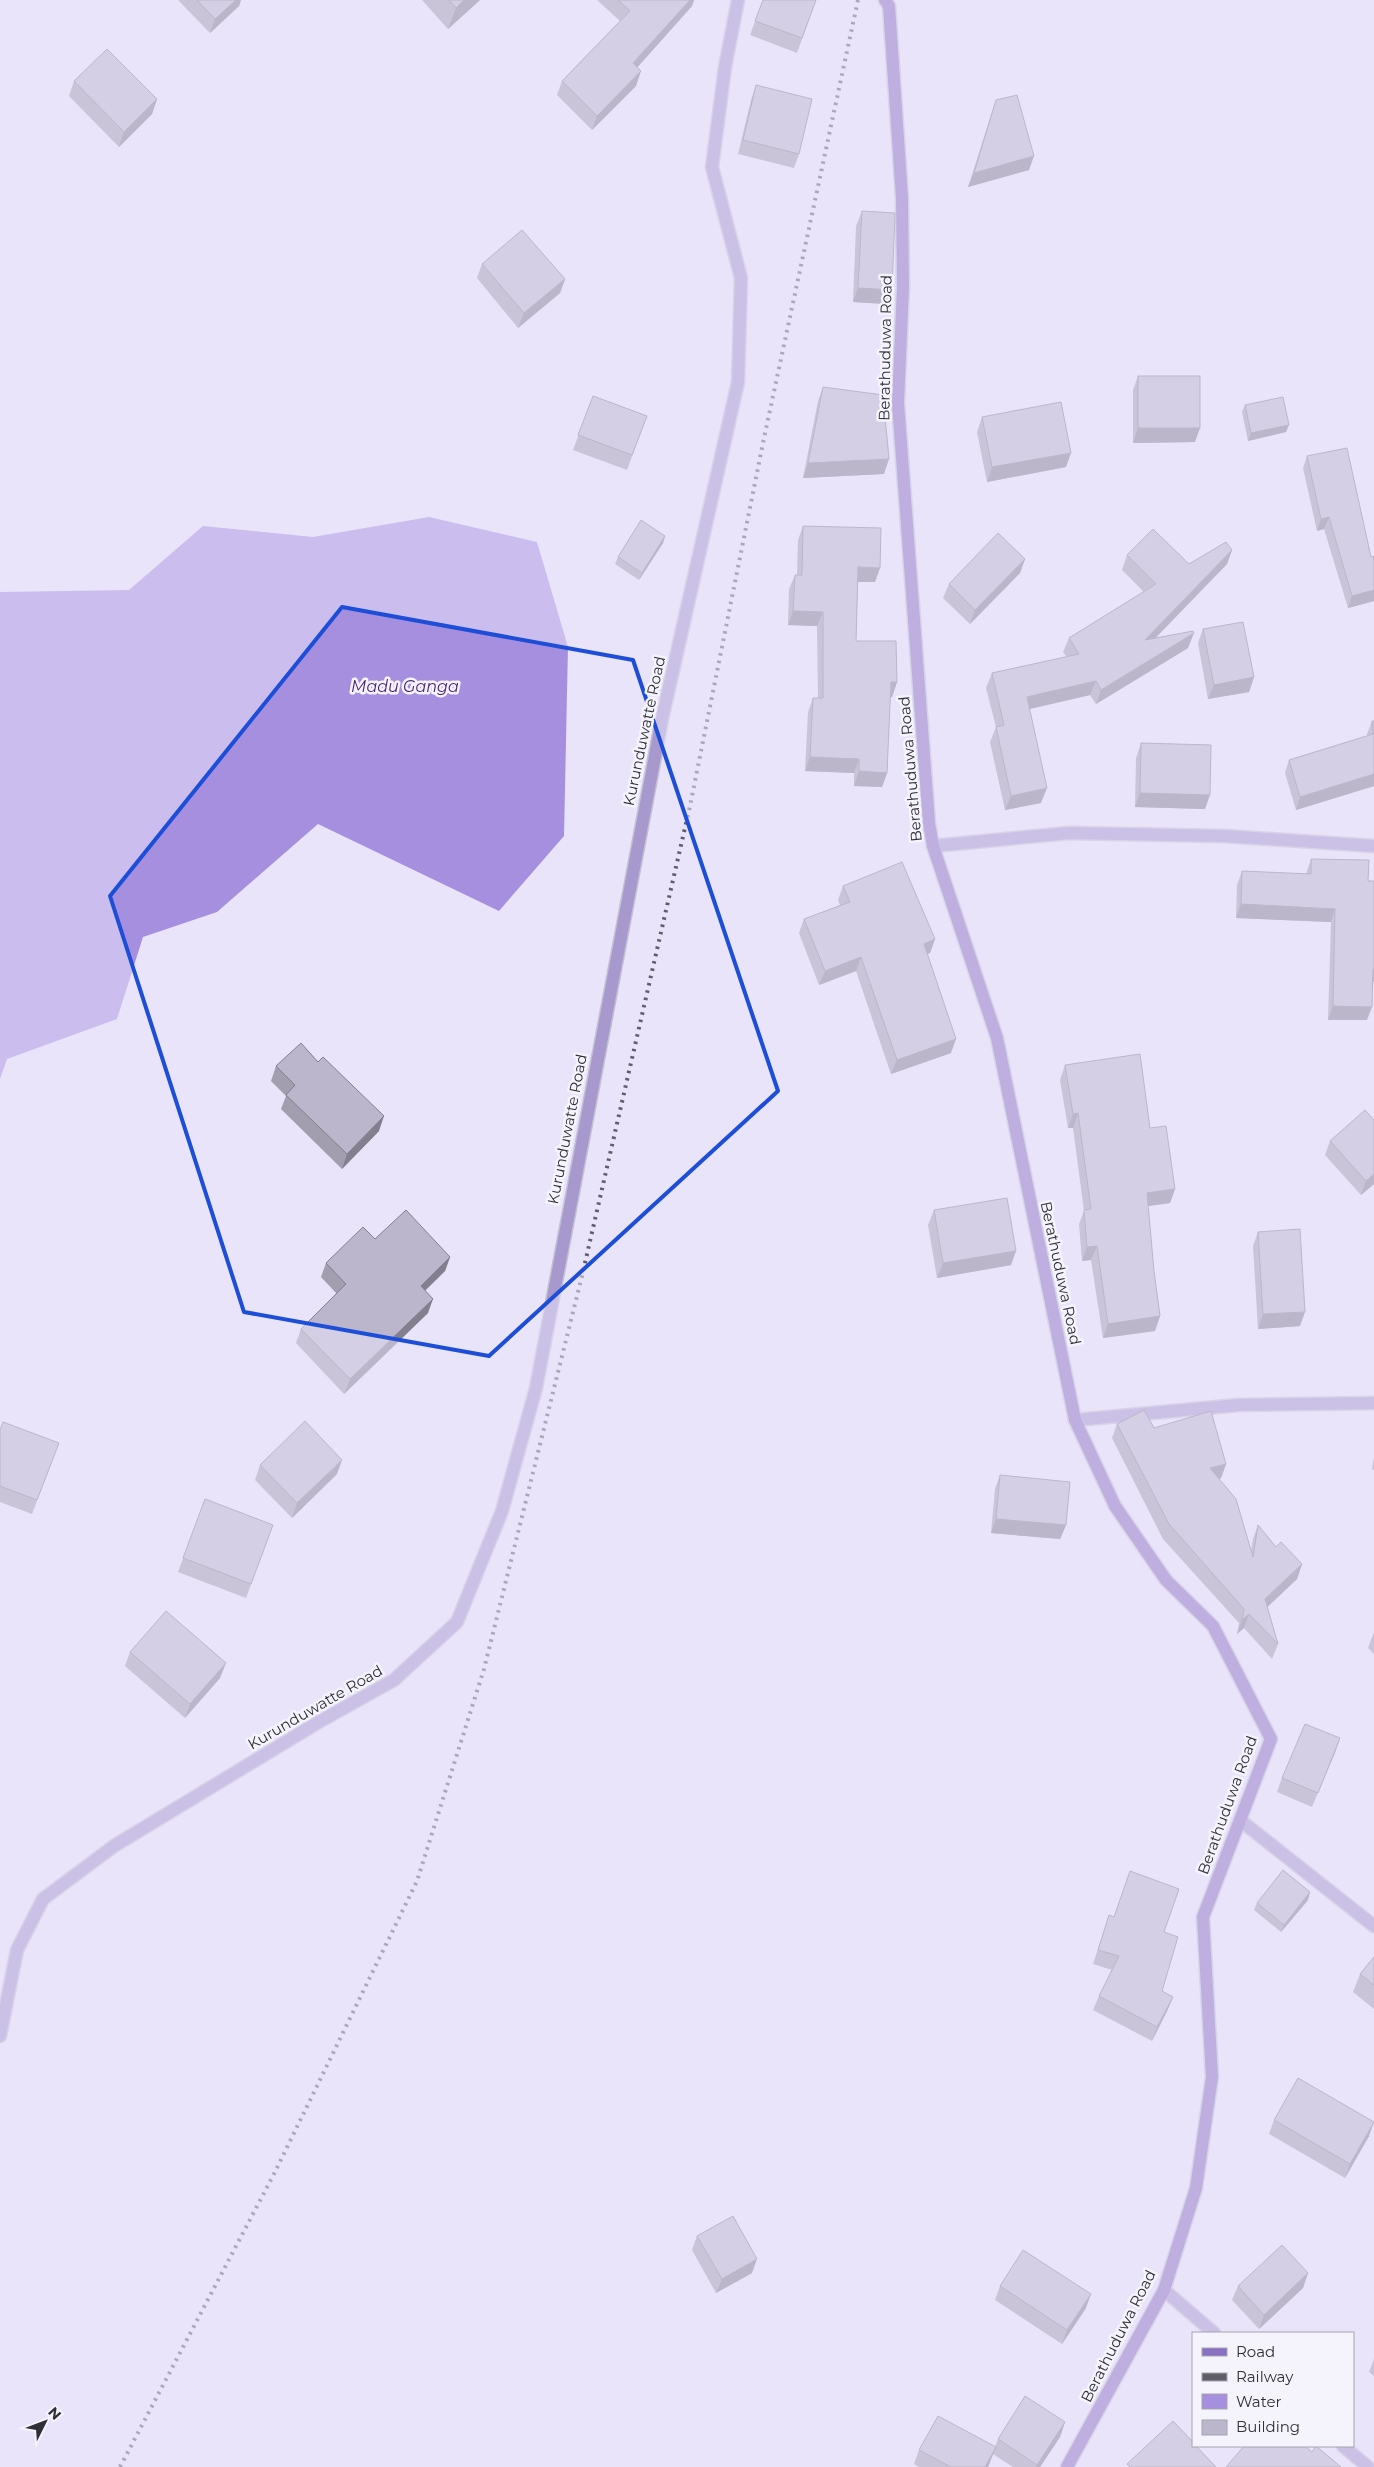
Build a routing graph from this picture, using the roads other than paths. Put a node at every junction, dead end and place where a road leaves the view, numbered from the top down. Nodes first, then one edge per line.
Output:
1 (738, 0) edge
2 (888, 2) edge
3 (933, 846) junction
4 (1374, 846) edge
5 (1374, 1403) edge
6 (1075, 1420) junction
7 (1240, 1820) junction
8 (1374, 1926) edge
9 (0, 2036) edge
10 (1164, 2290) junction
11 (1213, 2332) edge
12 (1344, 2447) edge
13 (1067, 2467) edge
14 (1368, 2467) edge

1 - 9 street, Kurunduwatte Road
2 - 3 street, Berathuduwa Road
3 - 4 street
3 - 6 street, Berathuduwa Road
5 - 6 street
6 - 7 street, Berathuduwa Road
7 - 8 street
7 - 10 street, Berathuduwa Road
10 - 11 street
10 - 13 street, Berathuduwa Road
12 - 14 street

